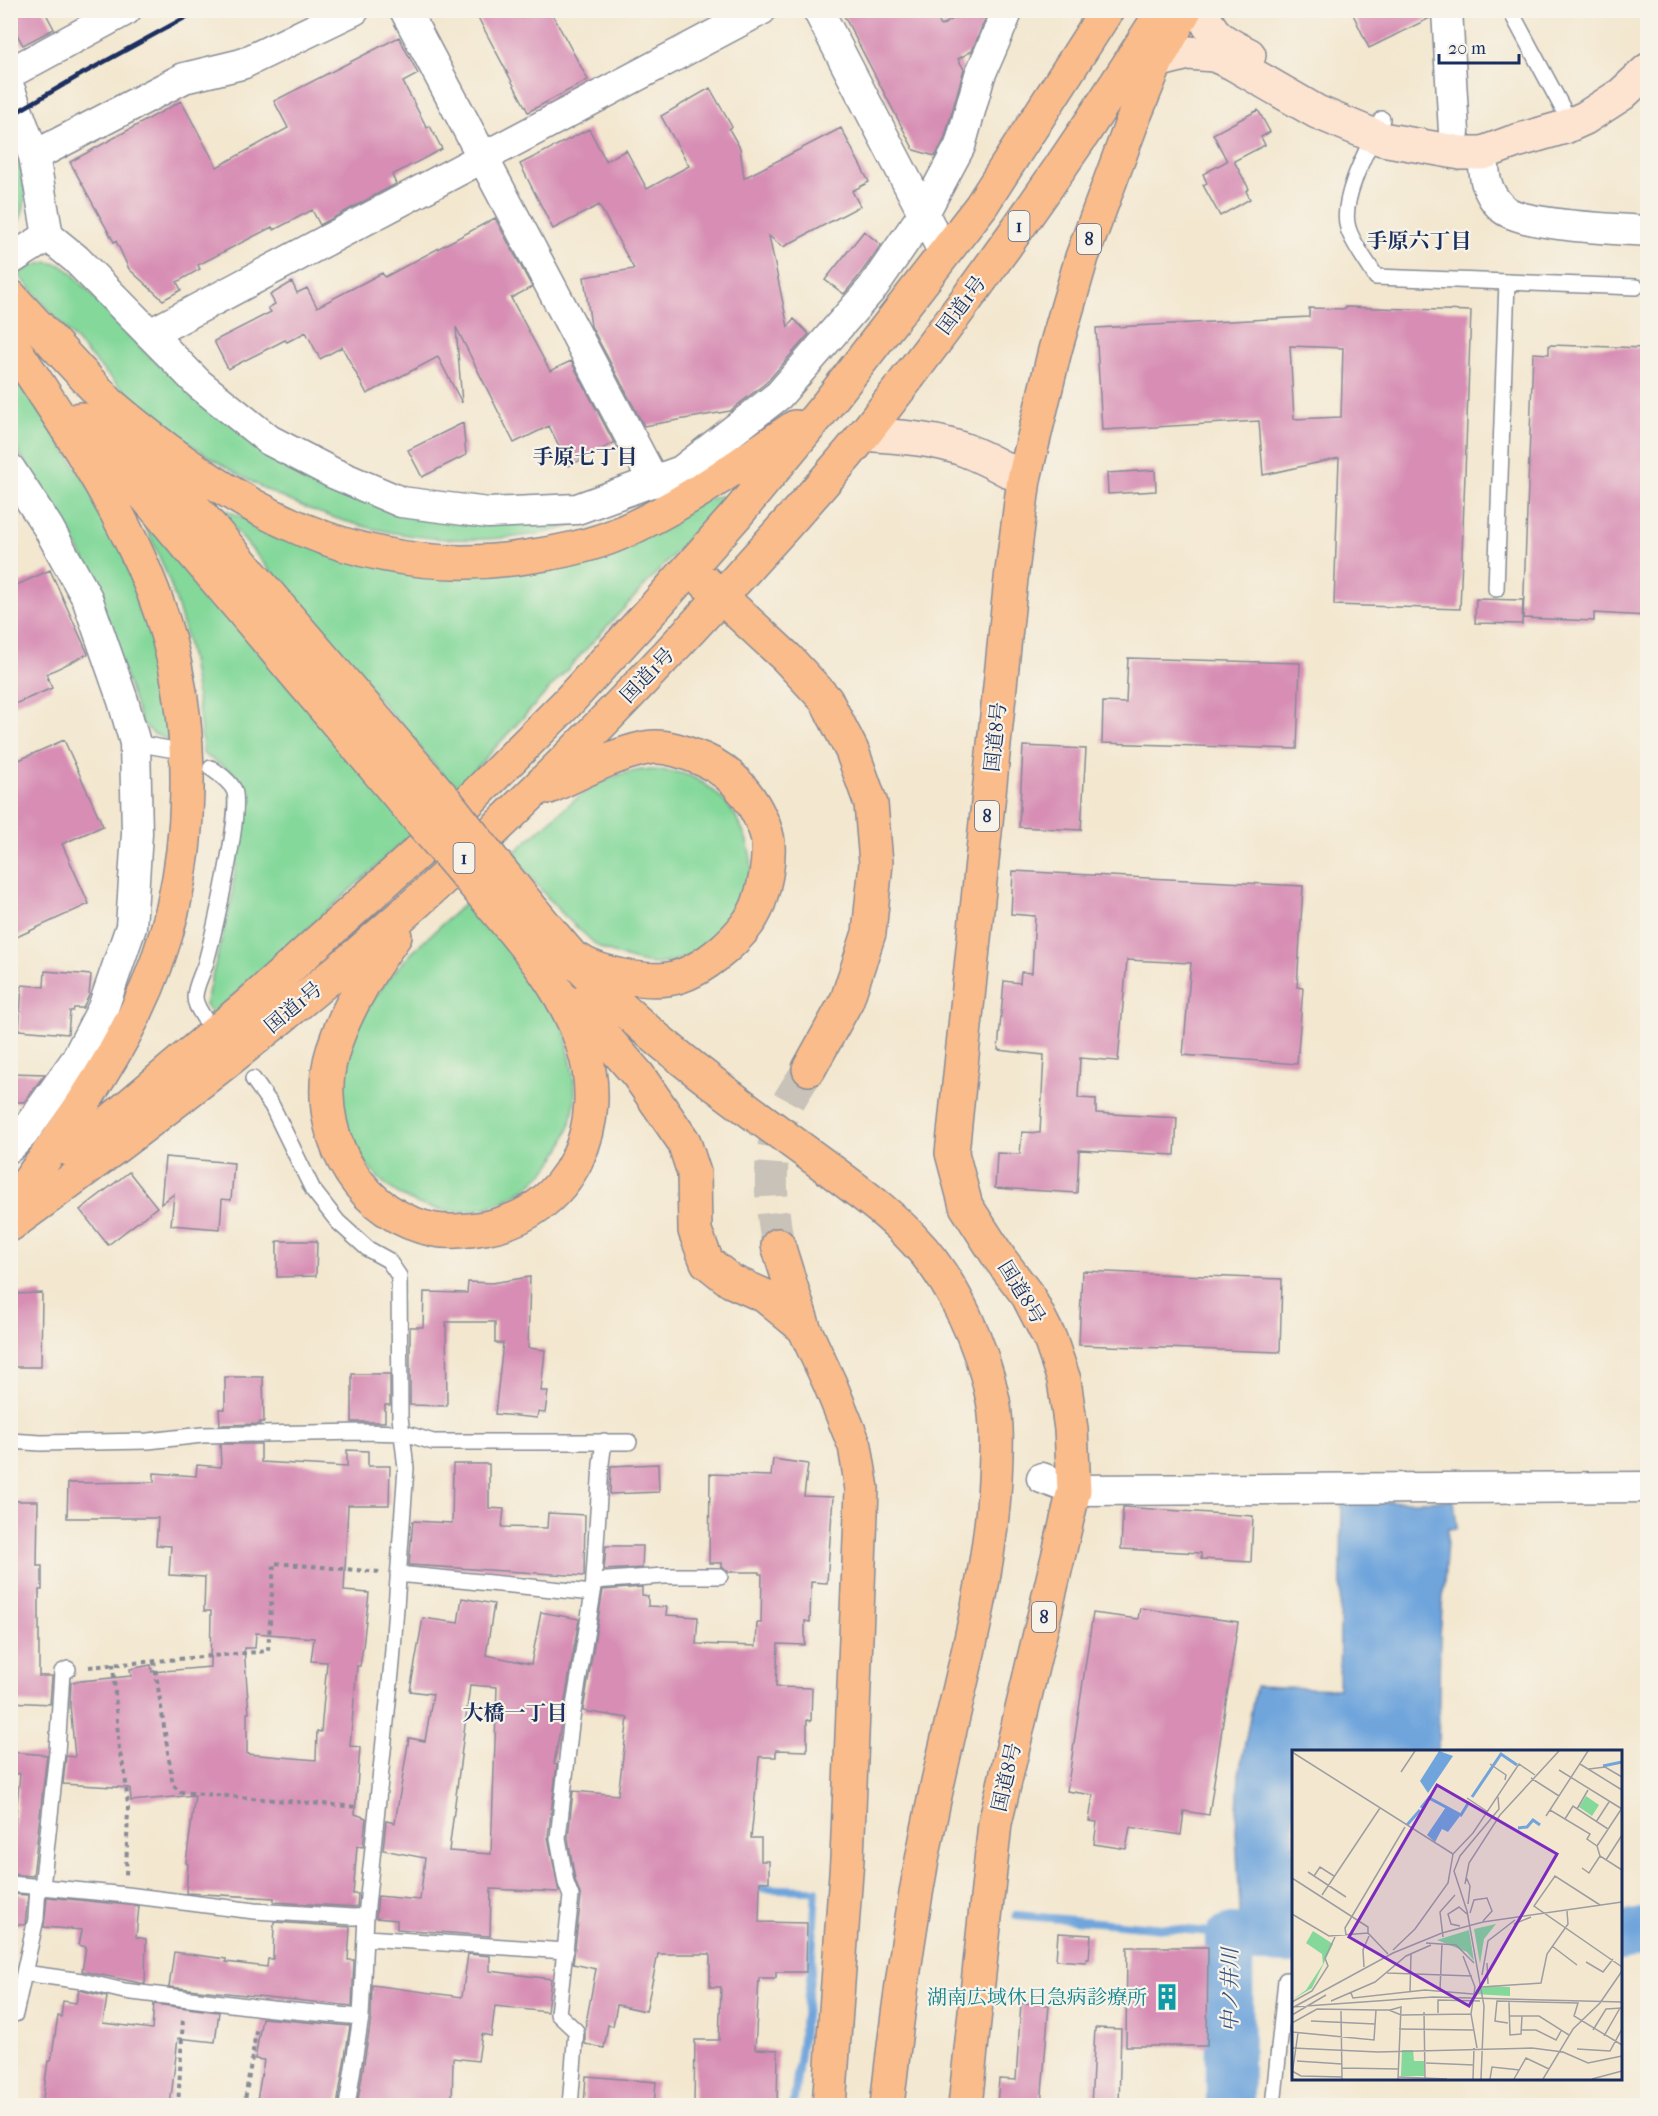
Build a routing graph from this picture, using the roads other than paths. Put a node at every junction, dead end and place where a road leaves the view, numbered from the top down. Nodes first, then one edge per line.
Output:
1 (126, 10) edge
2 (354, 10) edge
3 (405, 10) edge
4 (760, 10) edge
5 (818, 10) edge
6 (1008, 10) edge
7 (1107, 10) edge
8 (1163, 10) edge
9 (1185, 10) edge
10 (1202, 10) edge
11 (1447, 10) edge
12 (1510, 10) edge
13 (1152, 49) junction
14 (1081, 50) junction
15 (1647, 70) edge
16 (10, 73) edge
17 (10, 90) edge
18 (1572, 124) junction
19 (1378, 127) junction
20 (1454, 132) junction
21 (1513, 142) junction
22 (1483, 153) junction
23 (34, 156) junction
24 (484, 158) junction
25 (924, 213) junction
26 (1647, 231) edge
27 (48, 236) junction
28 (944, 253) junction
29 (10, 260) edge
30 (1507, 282) junction
31 (1636, 287) dead end
32 (14, 322) edge
33 (150, 334) junction
34 (109, 403) junction
35 (826, 406) junction
36 (864, 434) junction
37 (10, 469) edge
38 (1024, 479) junction
39 (654, 482) junction
40 (690, 568) junction
41 (1496, 589) dead end
42 (721, 597) junction
43 (135, 743) junction
44 (169, 749) dead end
45 (211, 768) dead end
46 (528, 797) junction
47 (448, 873) junction
48 (490, 881) junction
49 (545, 947) junction
50 (204, 1018) dead end
51 (809, 1070) tunnel mouth
52 (253, 1079) dead end
53 (10, 1148) edge
54 (12, 1211) edge
55 (777, 1245) tunnel mouth
56 (804, 1328) junction
57 (404, 1433) junction
58 (10, 1441) edge
59 (604, 1441) junction
60 (629, 1442) dead end
61 (1042, 1478) dead end
62 (1647, 1487) edge
63 (1074, 1490) junction
64 (398, 1574) junction
65 (720, 1576) dead end
66 (593, 1587) junction
67 (68, 1669) road end
68 (10, 1884) edge
69 (40, 1887) junction
70 (366, 1916) junction
71 (366, 1938) junction
72 (566, 1951) junction
73 (24, 1973) junction
74 (1292, 1981) edge
75 (10, 2015) edge
76 (361, 2017) junction
77 (346, 2106) edge
78 (570, 2106) edge
79 (829, 2106) edge
80 (886, 2106) edge
81 (965, 2106) edge
82 (1274, 2106) edge

1 - 16 street
2 - 23 street
3 - 24 street
4 - 24 street
5 - 25 street
6 - 25 street
7 - 14 highway, 国道1号 / 1
8 - 13 highway, 国道1号 / 1
9 - 13 highway, 8
10 - 19 street
11 - 20 street
12 - 18 lane
13 - 14 highway
13 - 19 street
13 - 36 highway, 国道1号 / 1
13 - 38 highway, 8
14 - 28 highway, 国道1号 / 1
15 - 18 street
17 - 23 street
18 - 21 street
19 - 20 street
19 - 22 street
19 - 30 lane
20 - 21 street
21 - 22 street
22 - 26 street
23 - 27 street
24 - 33 street
24 - 39 street
25 - 28 street
25 - 39 street
27 - 29 street
27 - 33 street
28 - 35 highway, 国道1号 / 1
30 - 31 lane
30 - 41 lane
32 - 34 highway
32 - 48 highway, bridge
32 - 54 highway
33 - 39 street
34 - 35 highway
34 - 48 highway, bridge
35 - 40 highway, 国道1号 / 1
36 - 38 street
36 - 42 highway, 国道1号 / 1
37 - 43 street
38 - 63 highway, 国道8号 / 8
40 - 42 highway
40 - 54 highway, 国道1号 / 1
42 - 46 highway, 国道1号 / 1
42 - 51 highway
43 - 44 lane
43 - 53 street
45 - 50 lane
46 - 47 highway, 国道1号 / 1
46 - 49 highway
47 - 49 highway
47 - 54 highway, 国道1号 / 1
48 - 49 highway
49 - 56 highway
49 - 80 highway
52 - 57 lane
55 - 56 highway
56 - 79 highway
57 - 58 lane
57 - 59 lane
57 - 64 lane
59 - 60 lane
59 - 66 lane
61 - 63 street
62 - 63 street
63 - 81 highway, 国道8号 / 8
64 - 66 lane
64 - 70 lane
65 - 66 lane
66 - 72 lane
67 - 69 lane
68 - 69 lane
69 - 70 lane
69 - 73 lane
70 - 71 lane
71 - 72 lane
71 - 76 lane
72 - 78 lane
73 - 75 lane
73 - 76 lane
74 - 82 lane
76 - 77 lane

